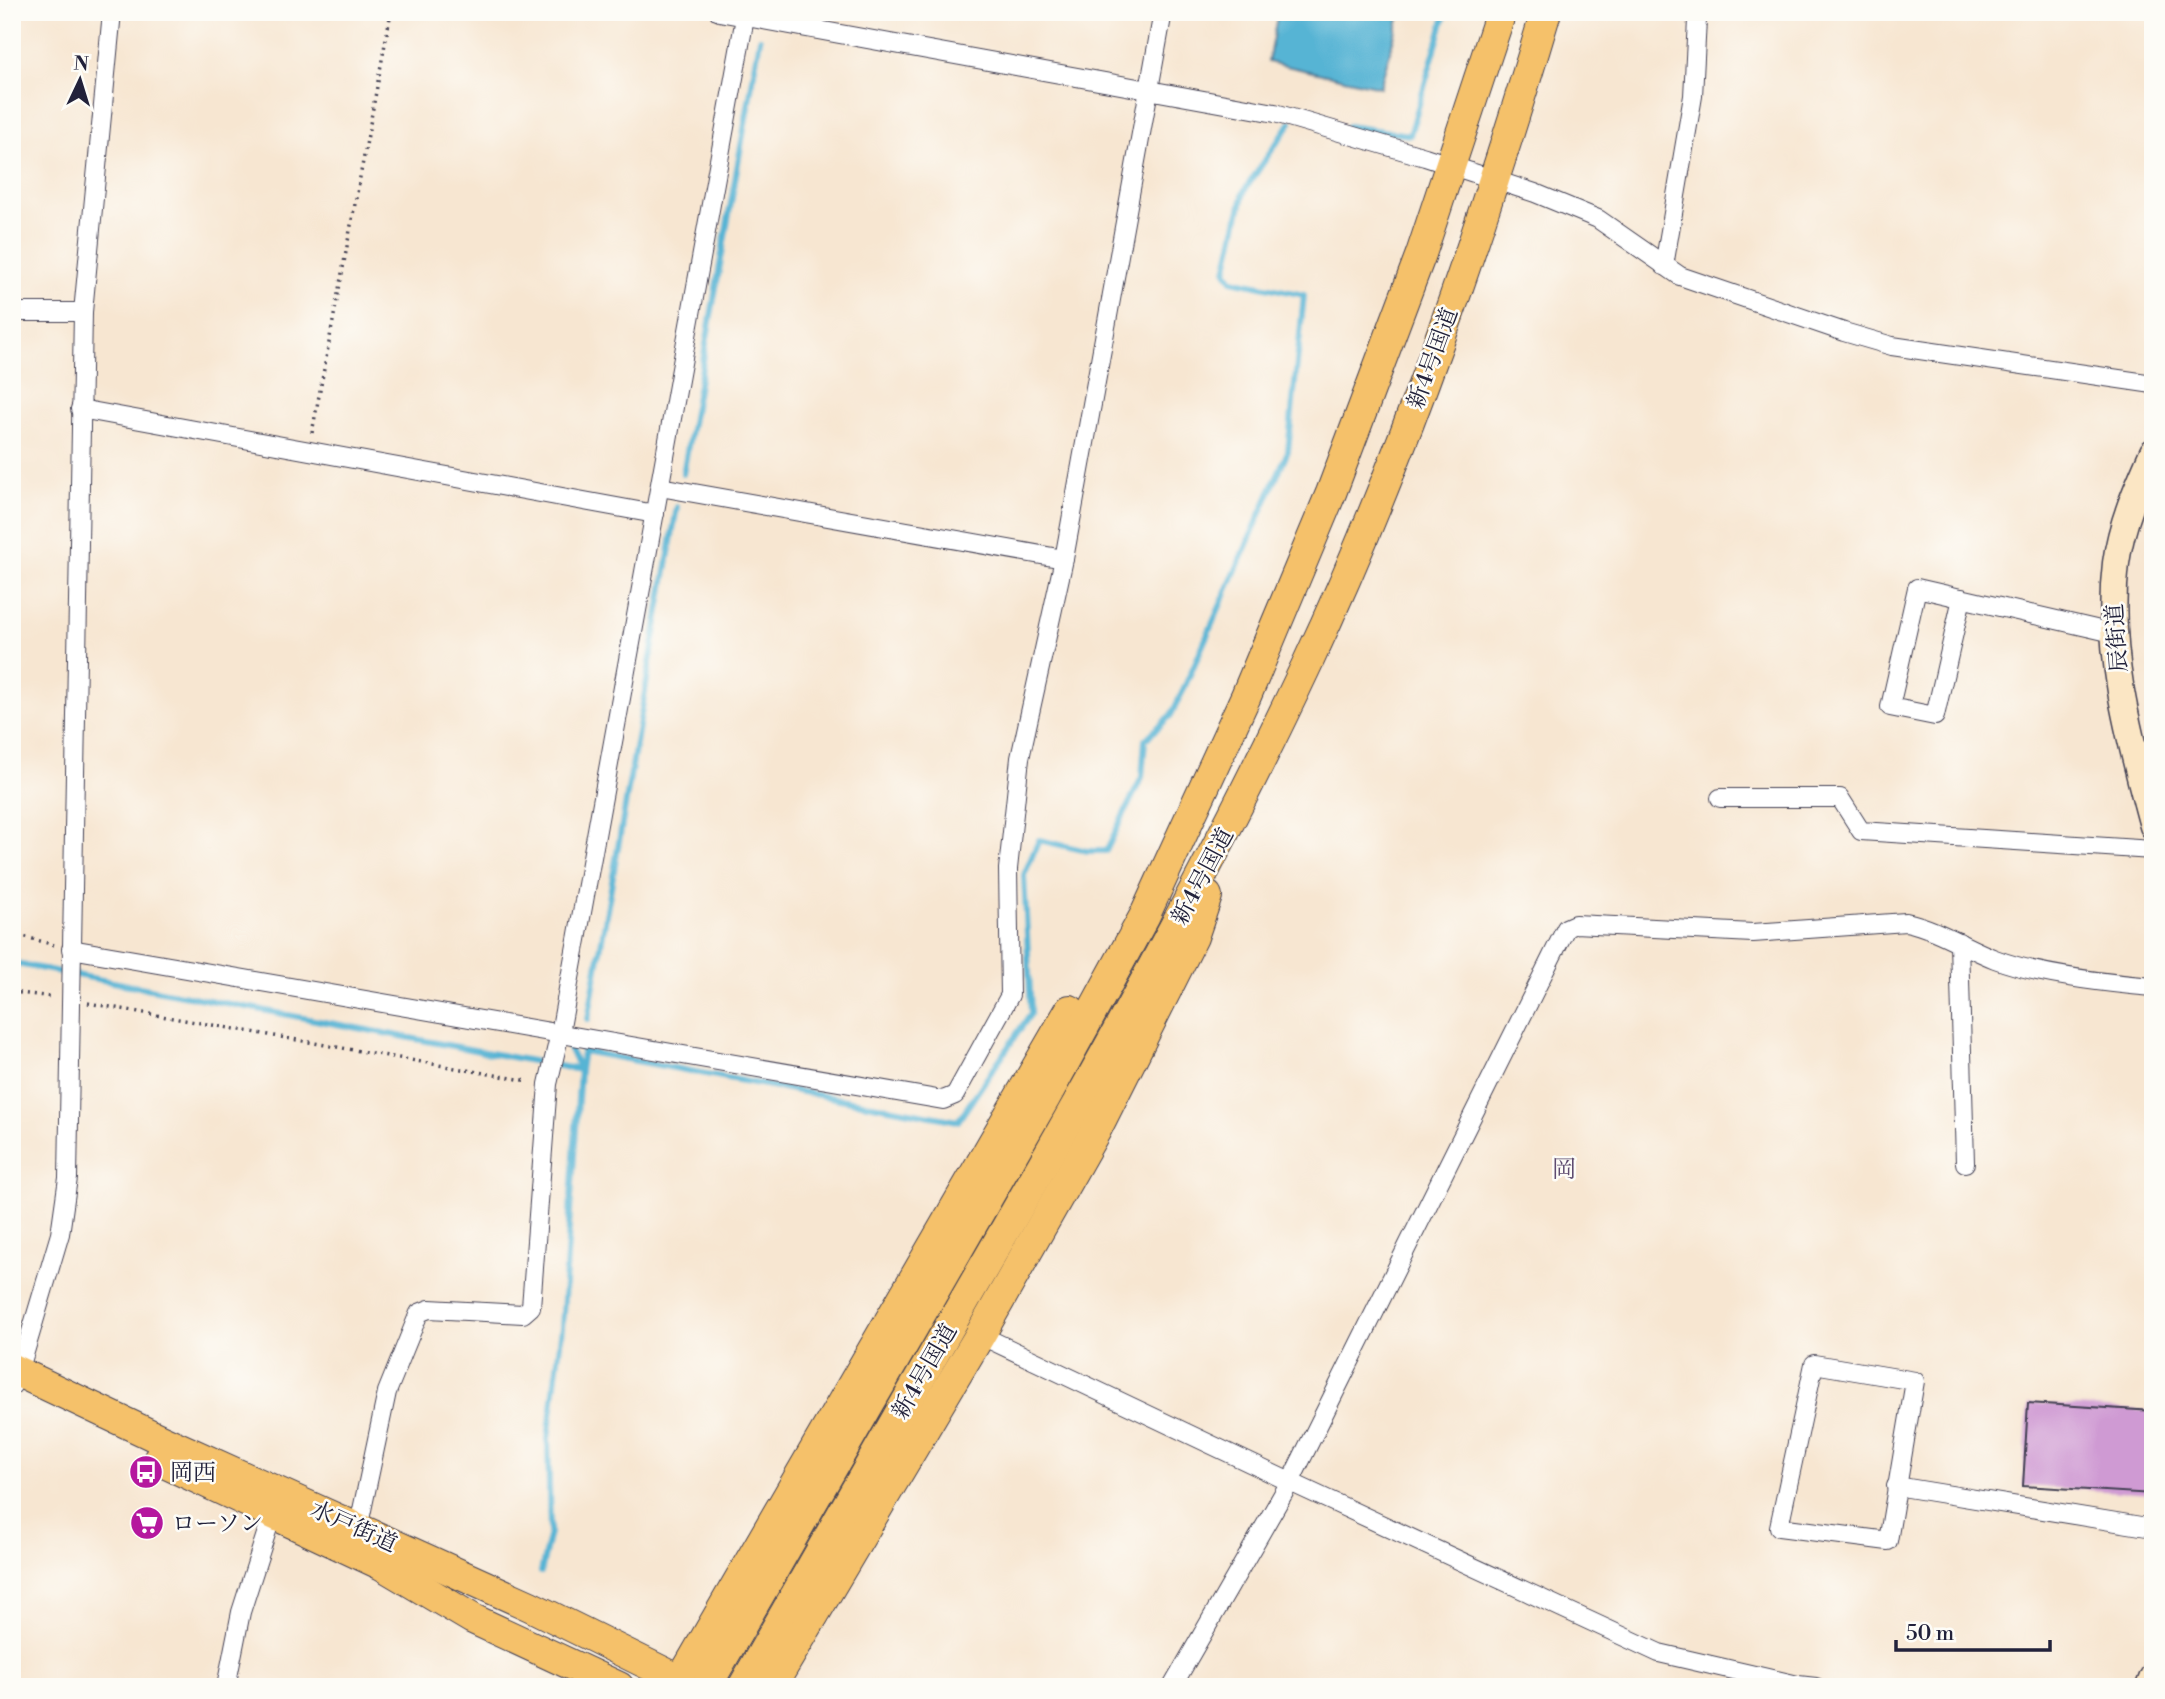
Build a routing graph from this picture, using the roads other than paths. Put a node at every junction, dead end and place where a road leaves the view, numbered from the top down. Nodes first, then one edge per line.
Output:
1 (112, 12) edge
2 (719, 12) edge
3 (1163, 12) edge
4 (1501, 12) edge
5 (1546, 12) edge
6 (1699, 12) edge
7 (746, 15) edge
8 (1148, 90) junction
9 (1452, 166) junction
10 (1496, 180) junction
11 (1664, 266) junction
12 (12, 312) edge
13 (83, 312) junction
14 (2153, 384) edge
15 (80, 409) junction
16 (2153, 452) edge
17 (660, 487) junction
18 (655, 514) junction
19 (1064, 559) junction
20 (1962, 597) junction
21 (2113, 633) junction
22 (2148, 791) edge
23 (1720, 798) dead end
24 (1195, 803) junction
25 (1232, 819) junction
26 (2153, 826) edge
27 (2153, 850) edge
28 (1959, 942) junction
29 (71, 949) junction
30 (2153, 987) edge
31 (560, 1033) junction
32 (1965, 1163) dead end
33 (980, 1335) junction
34 (14, 1379) edge
35 (1290, 1482) junction
36 (1896, 1486) junction
37 (276, 1504) junction
38 (2153, 1528) edge
39 (358, 1529) junction
40 (2153, 1677) edge
41 (689, 1685) edge
42 (1804, 1686) edge
43 (226, 1687) edge
44 (619, 1687) edge
45 (743, 1687) edge
46 (771, 1687) edge
47 (1172, 1687) edge
48 (2149, 1687) edge

1 - 13 street
2 - 7 street
3 - 8 street
4 - 9 highway, 新4号国道
5 - 10 highway, 新4号国道
6 - 11 street
7 - 8 street
7 - 17 street
8 - 9 street
8 - 19 street
9 - 10 street
9 - 24 highway, 新4号国道
10 - 11 street
10 - 25 highway, 新4号国道
11 - 14 street
12 - 13 street
13 - 15 street
15 - 18 street
15 - 29 street
16 - 21 main road, 辰街道
17 - 18 street
17 - 19 street
18 - 31 street
19 - 31 street
20 - 20 street
20 - 21 street
21 - 22 main road, 辰街道
22 - 26 main road, 辰街道
23 - 27 street
24 - 41 highway
24 - 41 highway, 新4号国道
25 - 33 highway
25 - 45 highway, 新4号国道
28 - 30 street
28 - 32 street
28 - 35 street
29 - 31 street
29 - 34 street
31 - 39 street
33 - 35 street
33 - 46 highway
34 - 37 highway, 水戸街道
35 - 42 street
35 - 47 street
36 - 36 street
36 - 38 street
37 - 39 highway, 水戸街道
37 - 43 street
37 - 44 highway, 水戸街道
39 - 41 highway, 水戸街道
40 - 48 main road

